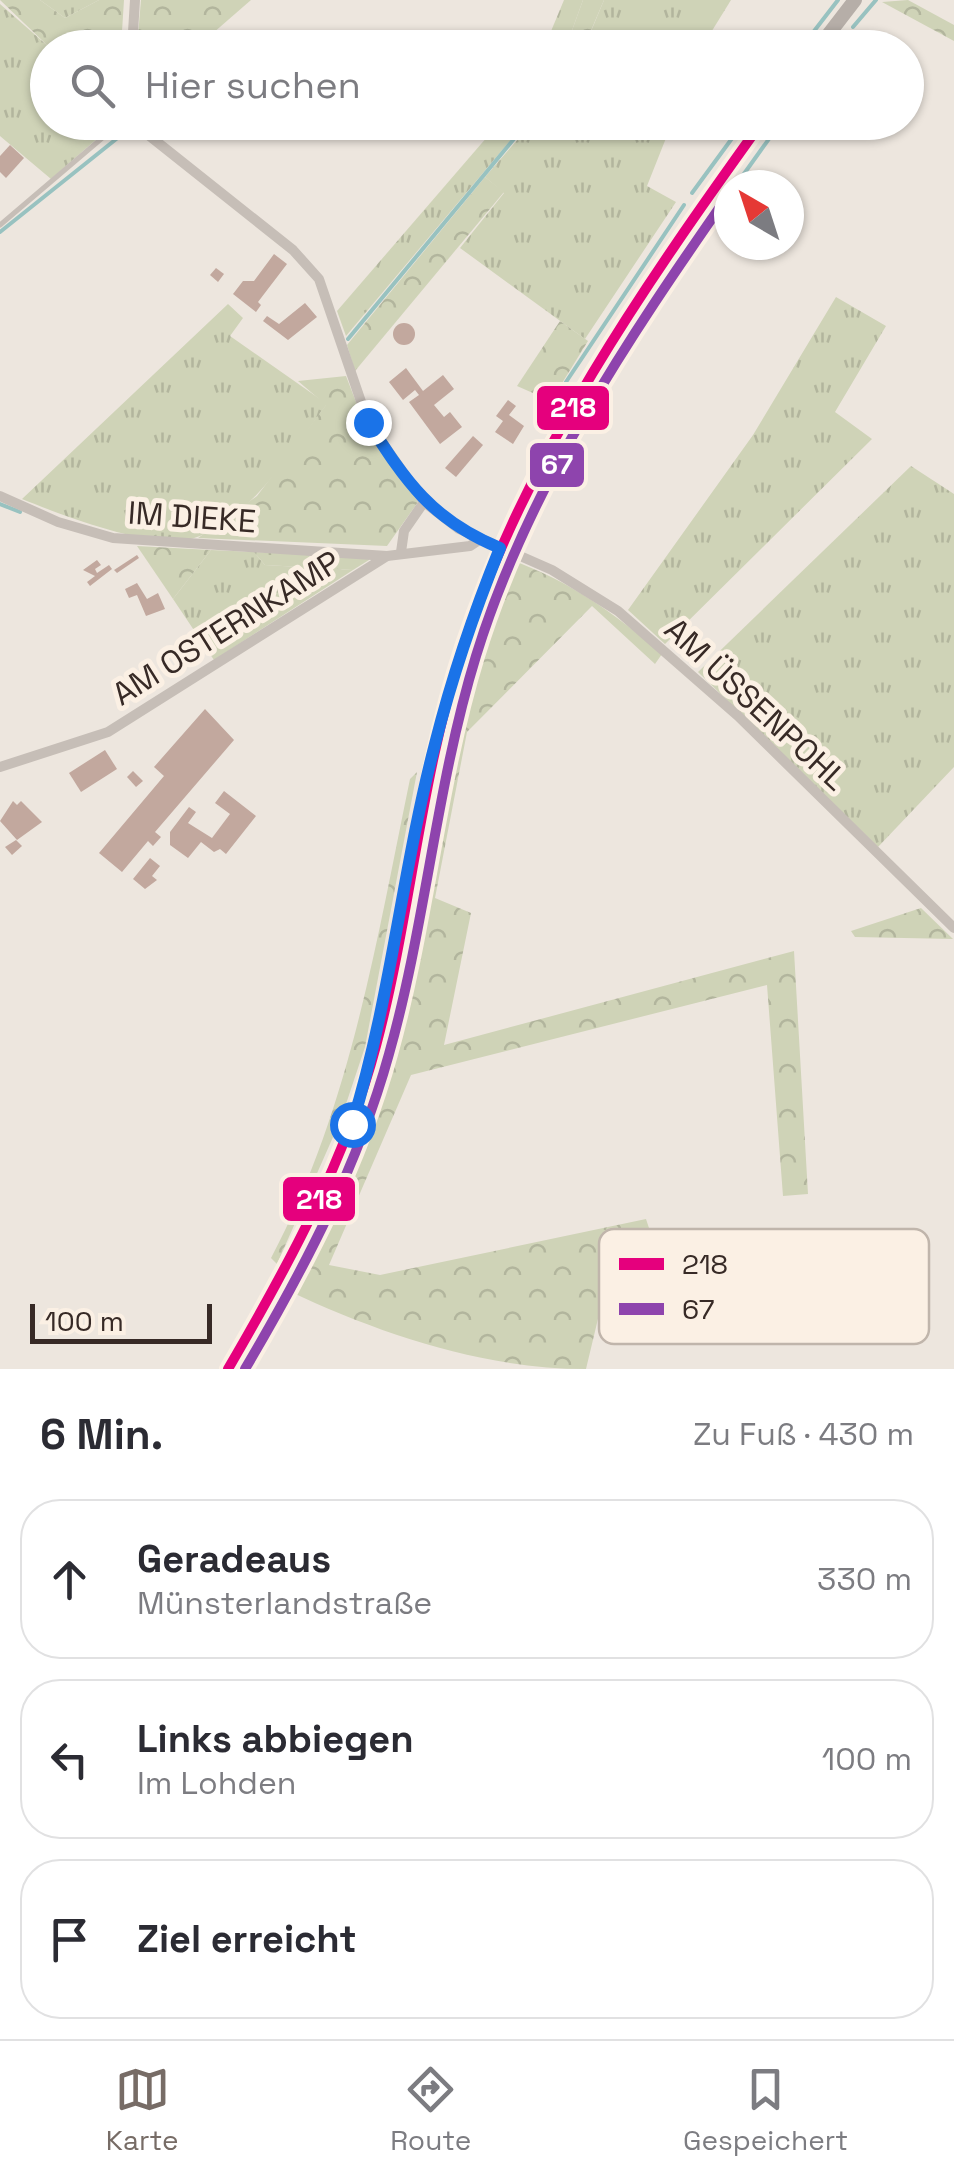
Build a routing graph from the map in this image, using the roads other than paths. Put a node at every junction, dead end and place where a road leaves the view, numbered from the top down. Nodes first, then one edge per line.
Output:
1 (135, 0) edge
2 (856, 0) edge
3 (133, 30) edge
4 (832, 30) edge
5 (100, 140) edge
6 (155, 140) edge
7 (750, 140) edge
8 (0, 224) edge
9 (0, 496) edge
10 (424, 502) junction
11 (479, 540) junction
12 (500, 548) junction
13 (401, 552) junction
14 (387, 556) junction
15 (0, 767) edge
16 (954, 928) edge
17 (228, 1369) edge

1 - 3 street
2 - 4 main road
5 - 8 lane
6 - 10 street
7 - 12 main road
9 - 14 street, IM DIEKE
10 - 11 street, AM ÜSSENPOHL
10 - 13 street
11 - 12 street, AM ÜSSENPOHL
11 - 13 street, AM OSTERNKAMP
12 - 16 street, AM ÜSSENPOHL
12 - 17 main road
13 - 14 street, AM OSTERNKAMP
14 - 15 street, AM OSTERNKAMP

